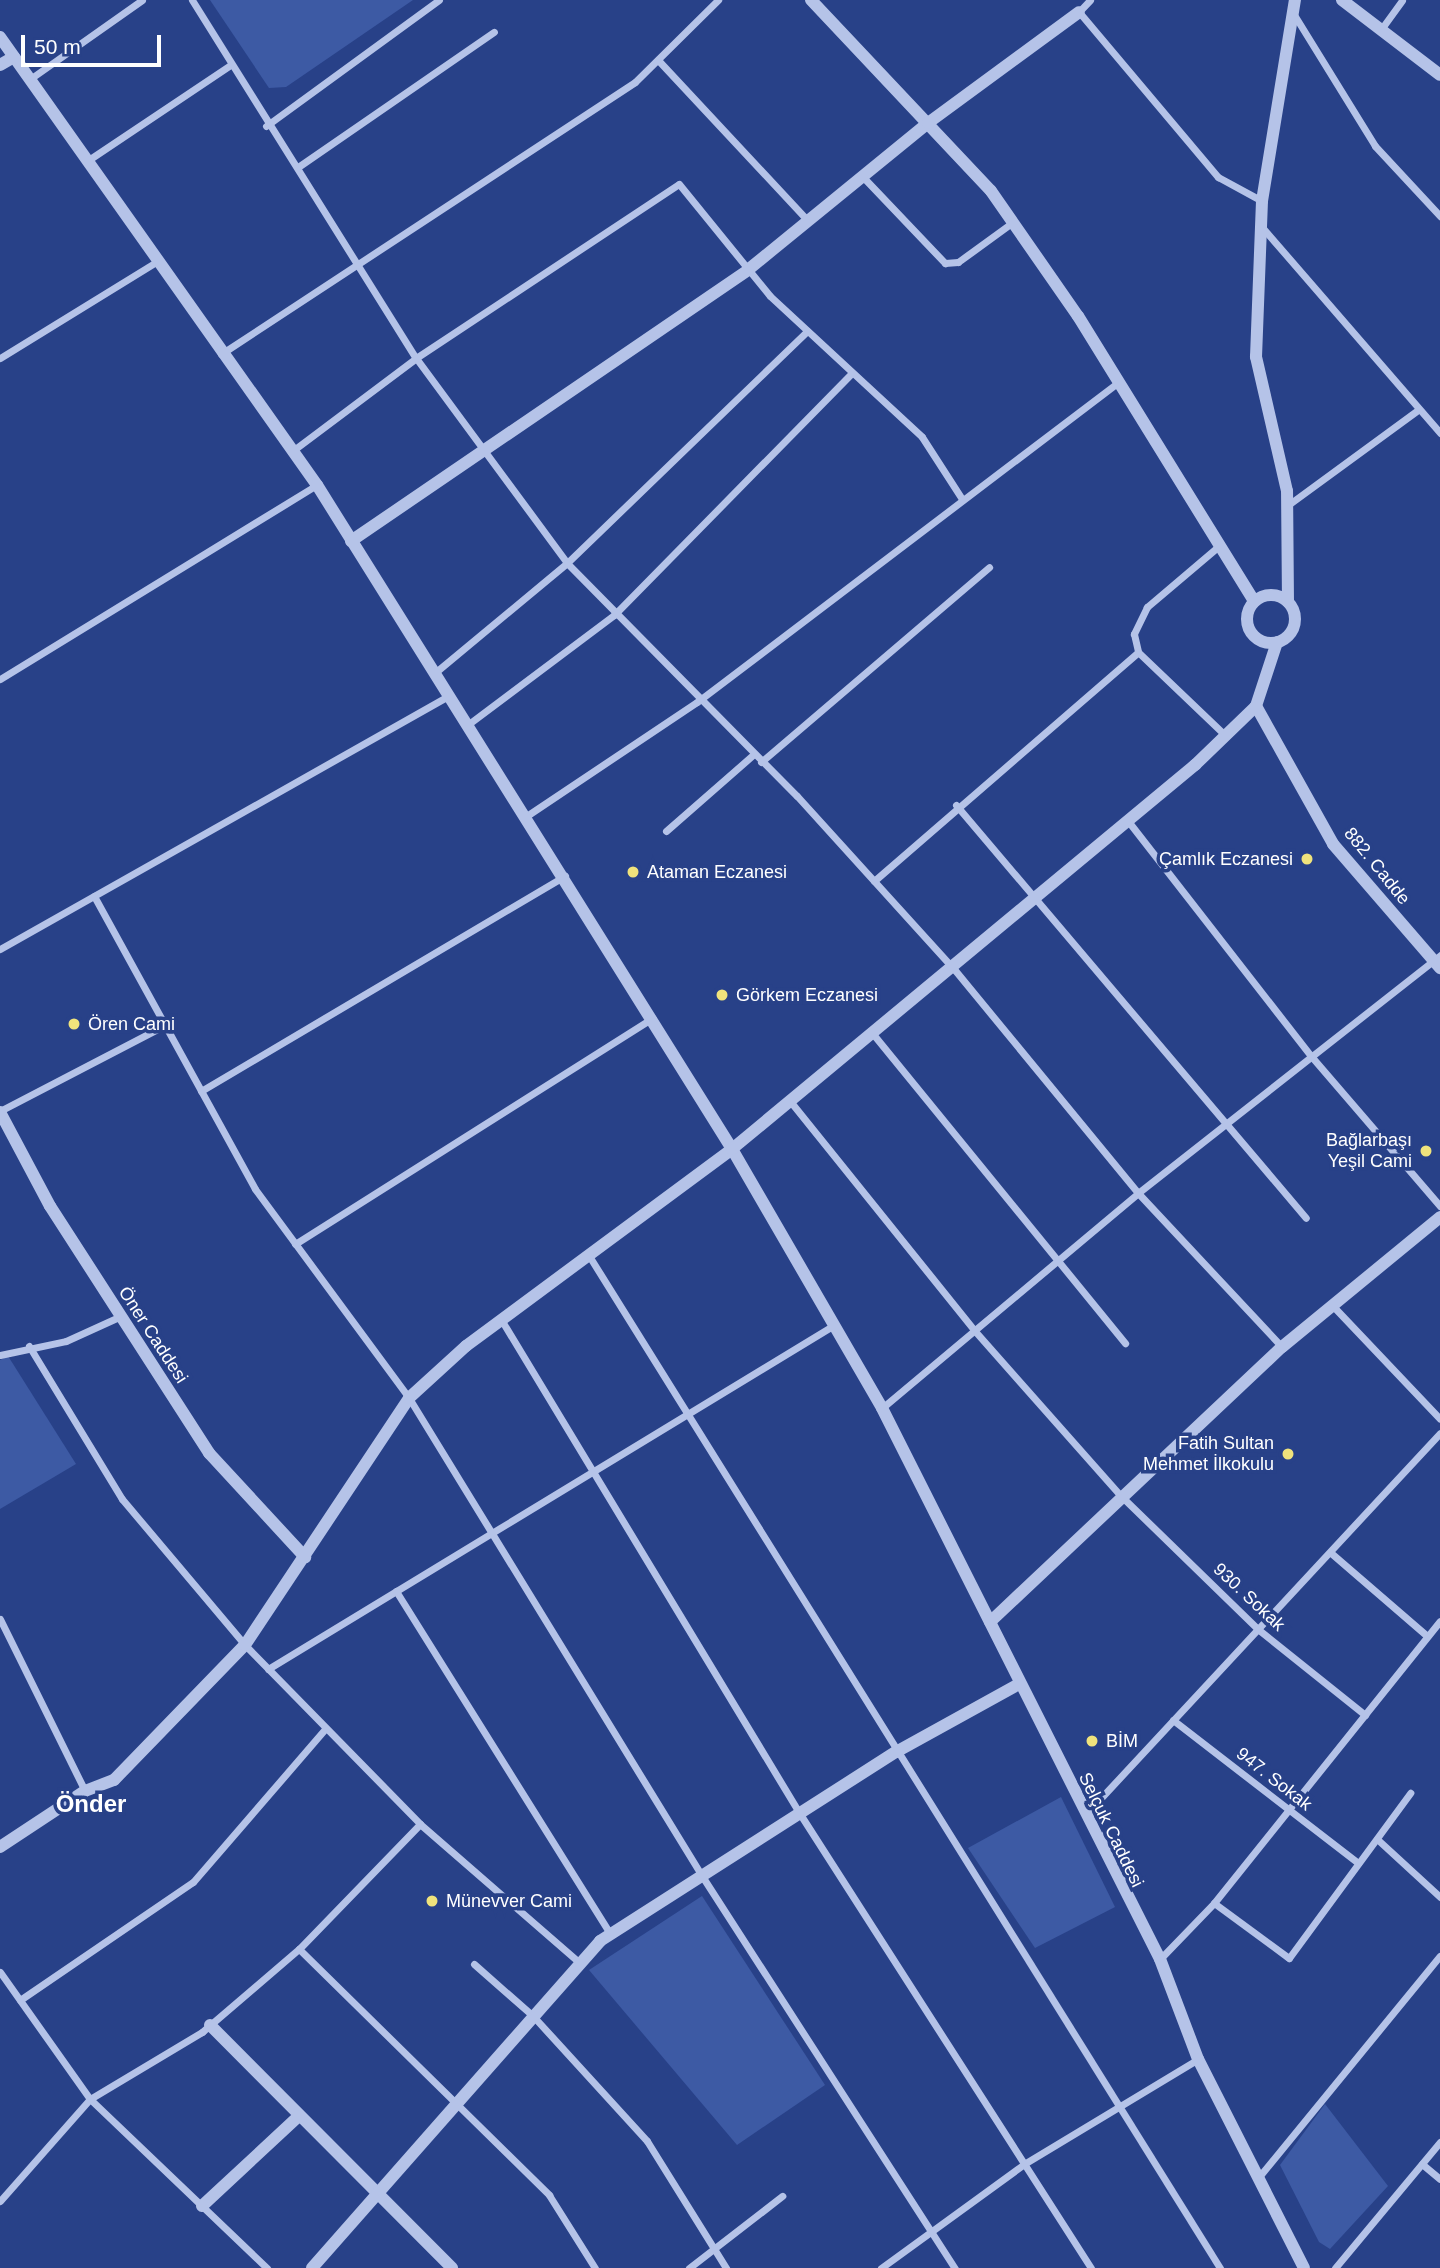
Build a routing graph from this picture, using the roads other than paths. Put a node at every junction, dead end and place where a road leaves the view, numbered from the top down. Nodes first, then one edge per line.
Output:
1 (142, 0) edge
2 (192, 0) edge
3 (439, 0) edge
4 (718, 0) edge
5 (811, 0) edge
6 (1090, 0) edge
7 (1342, 0) edge
8 (1402, 0) edge
9 (1294, 6) edge
10 (1079, 12) junction
11 (1382, 28) junction
12 (494, 32) dead end
13 (0, 37) edge
14 (14, 57) junction
15 (658, 60) junction
16 (0, 65) edge
17 (229, 66) junction
18 (1440, 75) edge
19 (29, 80) junction
20 (928, 123) junction
21 (266, 125) junction
22 (87, 162) junction
23 (299, 167) junction
24 (863, 177) junction
25 (1262, 201) junction
26 (1440, 216) edge
27 (808, 221) junction
28 (1013, 222) junction
29 (1261, 226) junction
30 (156, 262) junction
31 (356, 263) junction
32 (749, 269) junction
33 (807, 331) junction
34 (221, 354) junction
35 (0, 358) edge
36 (416, 358) junction
37 (852, 373) junction
38 (1116, 384) junction
39 (1419, 409) junction
40 (1440, 433) edge
41 (477, 450) junction
42 (290, 453) junction
43 (317, 485) junction
44 (962, 499) junction
45 (1288, 505) junction
46 (351, 541) junction
47 (1220, 545) junction
48 (567, 563) junction
49 (989, 568) dead end
50 (1254, 601) junction
51 (1288, 602) junction
52 (614, 615) junction
53 (1277, 642) junction
54 (1138, 652) junction
55 (437, 671) junction
56 (0, 679) edge
57 (452, 694) junction
58 (697, 702) junction
59 (1256, 706) junction
60 (470, 723) junction
61 (1226, 736) junction
62 (754, 754) junction
63 (761, 762) junction
64 (957, 804) junction
65 (528, 815) junction
66 (1128, 821) junction
67 (666, 831) dead end
68 (565, 876) junction
69 (874, 880) junction
70 (94, 896) junction
71 (1038, 897) junction
72 (0, 949) edge
73 (1437, 961) edge
74 (954, 969) junction
75 (653, 1017) junction
76 (165, 1025) junction
77 (873, 1034) junction
78 (1311, 1056) junction
79 (201, 1091) junction
80 (790, 1101) junction
81 (0, 1112) edge
82 (1227, 1122) junction
83 (732, 1149) junction
84 (1138, 1193) junction
85 (1440, 1206) edge
86 (1440, 1217) edge
87 (1306, 1218) dead end
88 (295, 1244) junction
89 (1060, 1258) junction
90 (591, 1259) junction
91 (1330, 1303) junction
92 (120, 1317) junction
93 (502, 1321) junction
94 (834, 1325) junction
95 (974, 1330) junction
96 (1125, 1343) dead end
97 (29, 1346) junction
98 (1282, 1347) junction
99 (0, 1354) edge
100 (409, 1398) junction
101 (882, 1408) junction
102 (688, 1414) junction
103 (1440, 1419) edge
104 (1440, 1433) edge
105 (590, 1473) junction
106 (1119, 1494) junction
107 (489, 1534) junction
108 (1331, 1553) junction
109 (305, 1557) junction
110 (396, 1591) junction
111 (0, 1619) edge
112 (1440, 1621) edge
113 (990, 1622) junction
114 (1259, 1630) junction
115 (1427, 1636) junction
116 (245, 1645) junction
117 (268, 1669) junction
118 (1019, 1684) junction
119 (1365, 1715) junction
120 (1173, 1720) junction
121 (326, 1728) junction
122 (896, 1752) junction
123 (85, 1791) junction
124 (1410, 1793) dead end
125 (1288, 1810) junction
126 (800, 1814) junction
127 (1084, 1816) junction
128 (420, 1824) junction
129 (1377, 1839) junction
130 (0, 1847) edge
131 (1358, 1863) junction
132 (702, 1876) junction
133 (1440, 1896) edge
134 (1214, 1903) junction
135 (610, 1934) junction
136 (299, 1949) junction
137 (1440, 1956) edge
138 (1160, 1959) junction
139 (580, 1963) junction
140 (474, 1964) dead end
141 (0, 1972) edge
142 (20, 2000) junction
143 (533, 2016) junction
144 (210, 2025) junction
145 (1198, 2059) junction
146 (90, 2099) junction
147 (456, 2105) junction
148 (1121, 2105) junction
149 (299, 2116) junction
150 (1440, 2142) edge
151 (1024, 2164) junction
152 (1422, 2164) junction
153 (1258, 2178) junction
154 (1440, 2179) edge
155 (376, 2195) junction
156 (782, 2196) dead end
157 (0, 2201) edge
158 (202, 2206) junction
159 (930, 2227) junction
160 (714, 2249) junction
161 (267, 2268) edge
162 (312, 2268) edge
163 (452, 2268) edge
164 (595, 2268) edge
165 (689, 2268) edge
166 (726, 2268) edge
167 (881, 2268) edge
168 (955, 2268) edge
169 (1091, 2268) edge
170 (1220, 2268) edge
171 (1304, 2268) edge
172 (1335, 2268) edge

1 - 19 street
2 - 17 street
3 - 21 street
4 - 15 street
5 - 20 street
6 - 10 street
7 - 11 street
8 - 11 street
9 - 25 street
9 - 26 street
10 - 20 street
10 - 25 street
11 - 18 street
12 - 23 street
13 - 14 street, Selçuk Caddesi
14 - 16 street
14 - 19 street, Selçuk Caddesi
15 - 27 street
15 - 31 street
17 - 21 street
17 - 22 street
19 - 22 street, Selçuk Caddesi
20 - 24 street
20 - 28 street
21 - 23 street
22 - 30 street, Selçuk Caddesi
23 - 31 street
24 - 27 street
24 - 28 street
25 - 29 street
27 - 32 street
28 - 38 street
29 - 39 street
29 - 45 street
30 - 34 street, Selçuk Caddesi
30 - 35 street
31 - 34 street
31 - 36 street
32 - 33 street
32 - 36 street
32 - 41 street
33 - 37 street
33 - 48 street
34 - 42 street, Selçuk Caddesi
36 - 41 street
36 - 42 street
37 - 44 street
37 - 52 street
38 - 44 street
38 - 47 street
39 - 40 street
39 - 45 street
41 - 46 street
41 - 48 street
42 - 43 street, Selçuk Caddesi
43 - 46 street, Selçuk Caddesi
43 - 56 street
44 - 58 street
45 - 51 street
46 - 55 street, Selçuk Caddesi
47 - 50 street
47 - 54 street
48 - 52 street
48 - 55 street
49 - 63 street
50 - 51 street
50 - 53 street
51 - 53 street
52 - 58 street
52 - 60 street
53 - 59 street
54 - 61 street
54 - 64 street
55 - 57 street, Selçuk Caddesi
57 - 60 street, Selçuk Caddesi
57 - 70 street
58 - 62 street
58 - 65 street
59 - 61 street
59 - 73 street, 882. Cadde
60 - 65 street, Selçuk Caddesi
61 - 66 street
62 - 63 street
62 - 67 street
63 - 69 street
64 - 69 street
64 - 71 street
65 - 68 street, Selçuk Caddesi
66 - 71 street
66 - 78 street
68 - 75 street, Selçuk Caddesi
68 - 79 street
69 - 74 street
70 - 72 street
70 - 76 street
71 - 74 street
71 - 82 street
73 - 78 street
74 - 77 street
74 - 84 street
75 - 83 street, Selçuk Caddesi
75 - 88 street
76 - 79 street
76 - 81 street
77 - 80 street
77 - 89 street
78 - 82 street
78 - 85 street
79 - 88 street
80 - 83 street
80 - 95 street, 930. Sokak
81 - 92 street, Öner Caddesi
82 - 84 street
82 - 87 street
83 - 90 street
83 - 94 street, Selçuk Caddesi
84 - 89 street
84 - 98 street
86 - 91 street
88 - 100 street
89 - 95 street
89 - 96 street
90 - 93 street
90 - 102 street
91 - 98 street
91 - 103 street
92 - 97 street
92 - 109 street, Öner Caddesi
93 - 100 street
93 - 105 street
94 - 101 street, Selçuk Caddesi
94 - 102 street
95 - 101 street
95 - 106 street, 930. Sokak
97 - 99 street
97 - 116 street
98 - 106 street
100 - 107 street
100 - 109 street
101 - 113 street, Selçuk Caddesi
102 - 105 street
102 - 122 street
104 - 108 street
105 - 107 street
105 - 126 street
106 - 113 street
106 - 114 street, 930. Sokak
107 - 110 street
107 - 132 street
108 - 114 street
108 - 115 street
109 - 116 street
110 - 117 street
110 - 135 street
111 - 123 street
112 - 115 street
113 - 118 street, Selçuk Caddesi
114 - 119 street, 930. Sokak
114 - 120 street
115 - 119 street
116 - 117 street
116 - 123 street
117 - 121 street
118 - 122 street
118 - 127 street, Selçuk Caddesi
119 - 125 street
120 - 125 street, 947. Sokak
120 - 127 street
121 - 128 street
121 - 142 street
122 - 126 street
122 - 148 street
123 - 130 street
124 - 129 street
125 - 131 street, 947. Sokak
125 - 134 street
126 - 132 street
126 - 151 street
127 - 138 street, Selçuk Caddesi
128 - 136 street
128 - 139 street
129 - 131 street
129 - 133 street
131 - 134 street
132 - 135 street
132 - 159 street
134 - 138 street
135 - 139 street
136 - 144 street
136 - 147 street
137 - 153 street
138 - 145 street, Selçuk Caddesi
139 - 143 street
140 - 143 street
141 - 142 street
142 - 146 street
143 - 147 street
143 - 160 street
144 - 146 street
144 - 149 street
145 - 148 street
145 - 153 street, Selçuk Caddesi
146 - 157 street
146 - 158 street
147 - 155 street
147 - 164 street
148 - 151 street
148 - 170 street
149 - 155 street
149 - 158 street
150 - 152 street
151 - 159 street
151 - 169 street
152 - 154 street
152 - 172 street
153 - 171 street, Selçuk Caddesi
155 - 162 street
155 - 163 street
156 - 160 street
158 - 161 street
159 - 167 street
159 - 168 street
160 - 165 street
160 - 166 street

